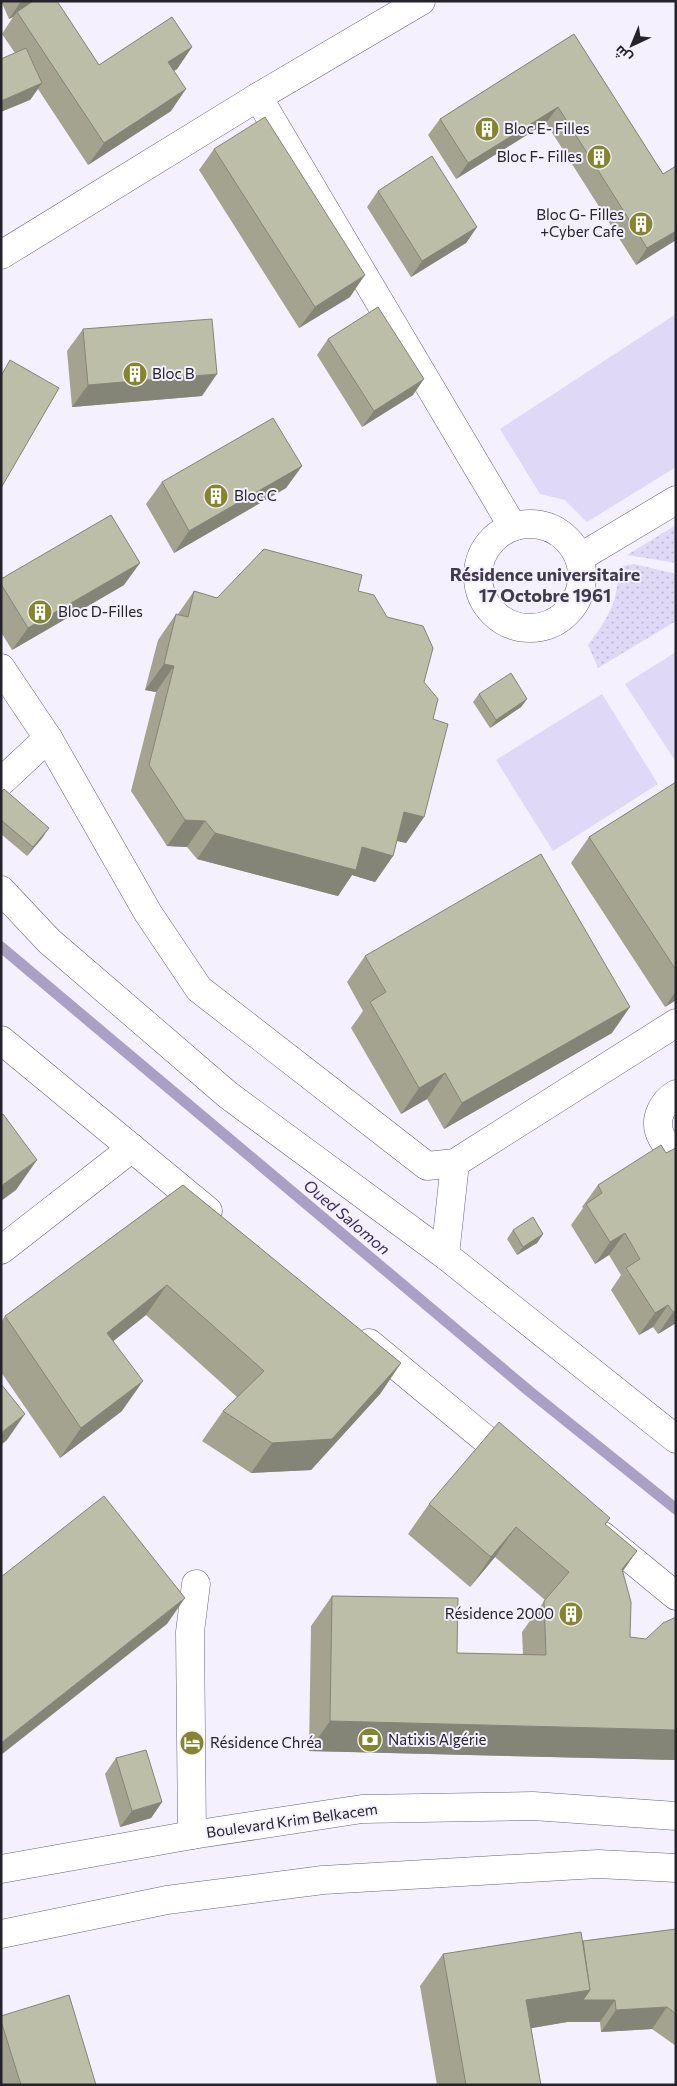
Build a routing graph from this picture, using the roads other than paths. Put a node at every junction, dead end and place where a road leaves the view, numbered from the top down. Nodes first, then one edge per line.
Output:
1 (421, 1) edge
2 (258, 97) junction
3 (1, 255) edge
4 (676, 500) edge
5 (513, 527) junction
6 (578, 558) junction
7 (1, 668) edge
8 (48, 738) junction
9 (1, 782) edge
10 (1, 890) edge
11 (676, 1023) edge
12 (1, 1040) edge
13 (676, 1094) edge
14 (132, 1148) junction
15 (676, 1158) edge
16 (455, 1162) junction
17 (224, 1224) edge
18 (1, 1250) edge
19 (444, 1255) junction
20 (347, 1325) edge
21 (676, 1439) edge
22 (530, 1476) edge
23 (584, 1520) edge
24 (196, 1584) dead end
25 (676, 1596) edge
26 (676, 1816) edge
27 (192, 1835) junction
28 (676, 1868) edge
29 (1, 1870) edge
30 (1, 1934) edge

1 - 2 street
2 - 3 street
2 - 5 street
4 - 6 street
5 - 6 street
5 - 6 street
7 - 8 street
8 - 9 street
8 - 16 street
10 - 19 street
11 - 16 street
12 - 14 street
13 - 15 street
14 - 17 street
14 - 18 street
16 - 19 street
19 - 21 street
20 - 22 street
23 - 25 street
24 - 27 street
26 - 27 street, Boulevard Krim Belkacem
27 - 29 street, Boulevard Krim Belkacem
28 - 30 street

